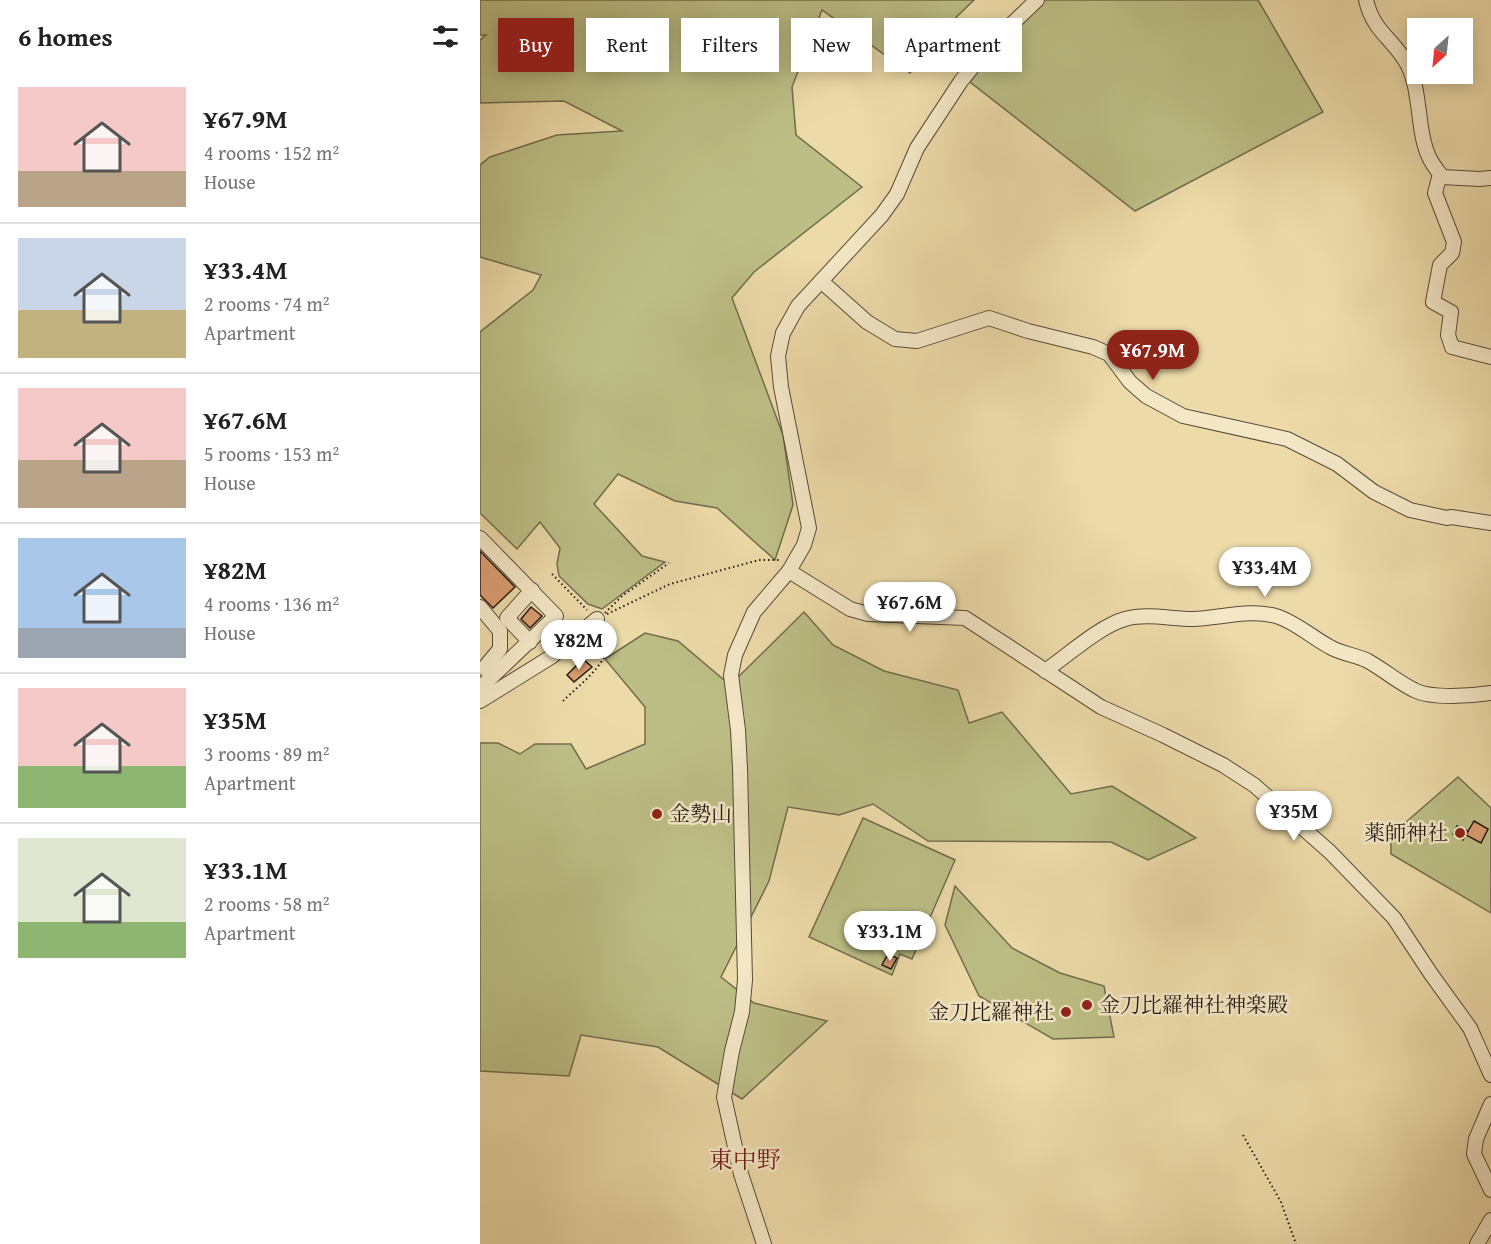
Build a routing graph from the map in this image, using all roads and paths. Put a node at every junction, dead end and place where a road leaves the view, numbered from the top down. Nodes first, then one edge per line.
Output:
1 (1037, 0) edge
2 (1366, 0) edge
3 (1440, 174) junction
4 (1491, 178) edge
5 (821, 281) junction
6 (1491, 357) edge
7 (1491, 523) edge
8 (480, 538) edge
9 (669, 563) dead end
10 (792, 565) junction
11 (552, 574) dead end
12 (532, 590) junction
13 (481, 610) edge
14 (599, 618) junction
15 (530, 642) junction
16 (486, 669) edge
17 (1046, 671) junction
18 (480, 688) edge
19 (1491, 693) edge
20 (480, 701) edge
21 (563, 701) dead end
22 (1491, 1075) edge
23 (1491, 1104) edge
24 (1243, 1135) dead end
25 (1491, 1190) edge
26 (1491, 1220) edge
27 (764, 1244) edge
28 (1296, 1244) edge
29 (1477, 1244) edge

1 - 5 street
2 - 3 street
3 - 4 street
3 - 6 street
5 - 7 street
5 - 10 street
8 - 12 street
9 - 14 path
10 - 14 path
10 - 17 street
10 - 27 street
11 - 14 path
12 - 15 street
12 - 15 street
13 - 16 street
14 - 20 street
14 - 21 path
15 - 16 street
16 - 18 street
17 - 19 street
17 - 22 street
23 - 25 street
24 - 28 path
26 - 29 street

